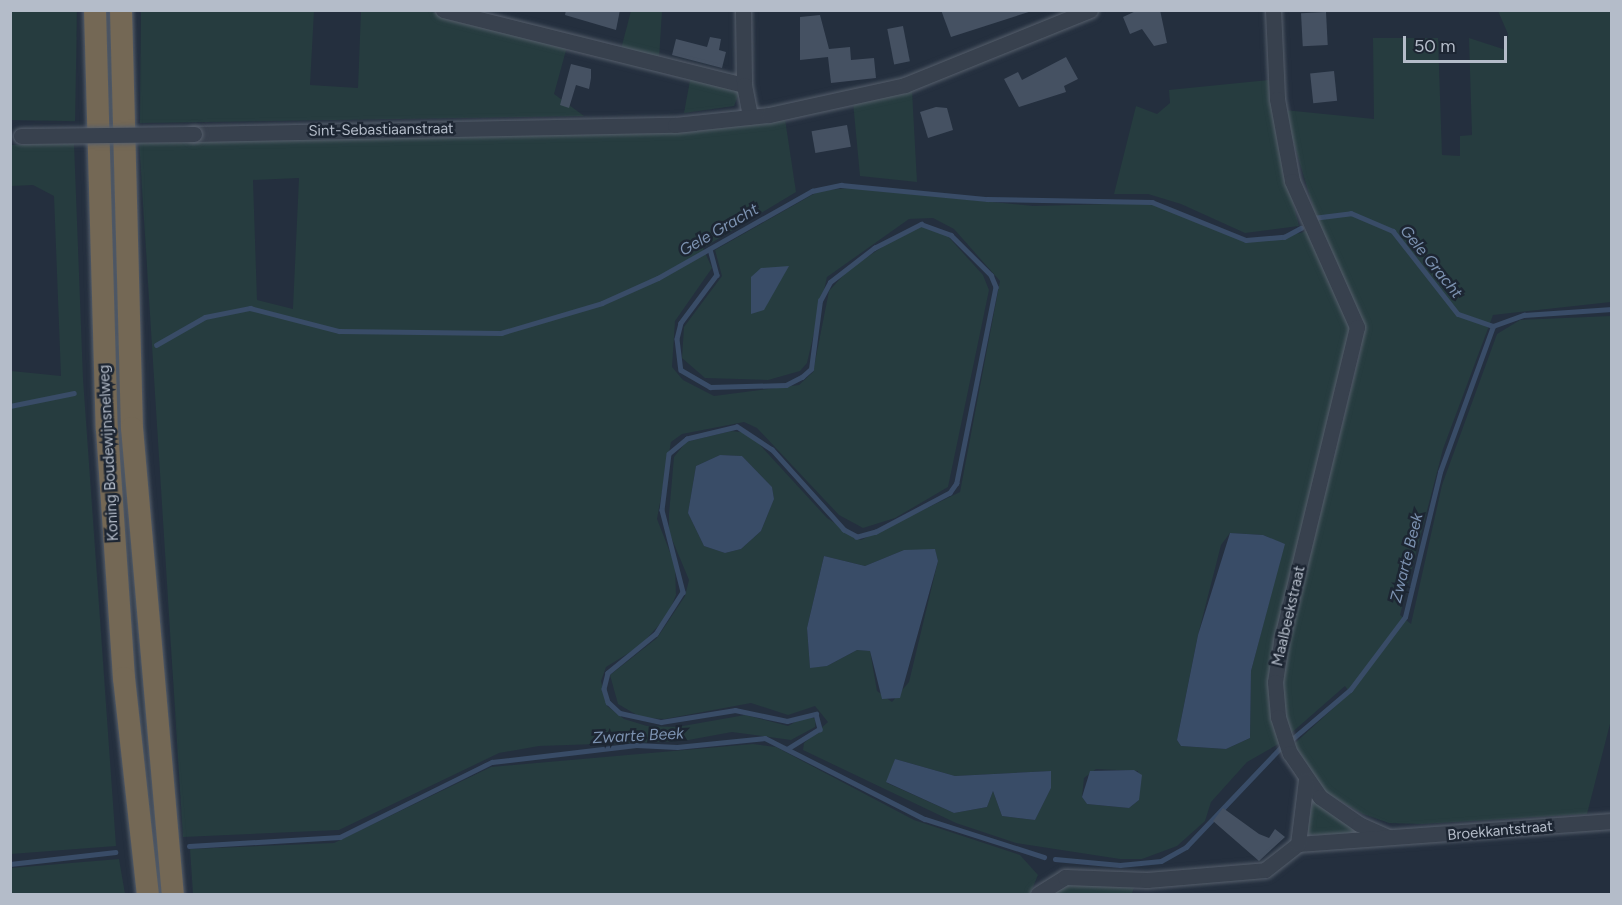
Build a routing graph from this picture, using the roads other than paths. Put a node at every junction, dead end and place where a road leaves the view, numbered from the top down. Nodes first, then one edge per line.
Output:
1 (96, 10) edge
2 (121, 10) edge
3 (443, 10) edge
4 (743, 10) edge
5 (1090, 10) edge
6 (1272, 10) edge
7 (744, 85) junction
8 (750, 116) junction
9 (16, 136) edge
10 (1306, 780) junction
11 (1611, 822) edge
12 (1388, 837) junction
13 (1298, 844) junction
14 (147, 894) edge
15 (172, 894) edge
16 (1038, 894) edge

1 - 14 highway, Koning Boudewijnsnelweg
2 - 15 highway, Koning Boudewijnsnelweg
3 - 7 street
4 - 7 street
5 - 8 street, Sint-Sebastiaanstraat
6 - 10 street, Maalbeekstraat
7 - 8 street
8 - 9 street, Sint-Sebastiaanstraat, bridge
10 - 12 street
10 - 13 street
11 - 12 street, Broekkantstraat
12 - 13 street, Broekkantstraat
13 - 16 street

